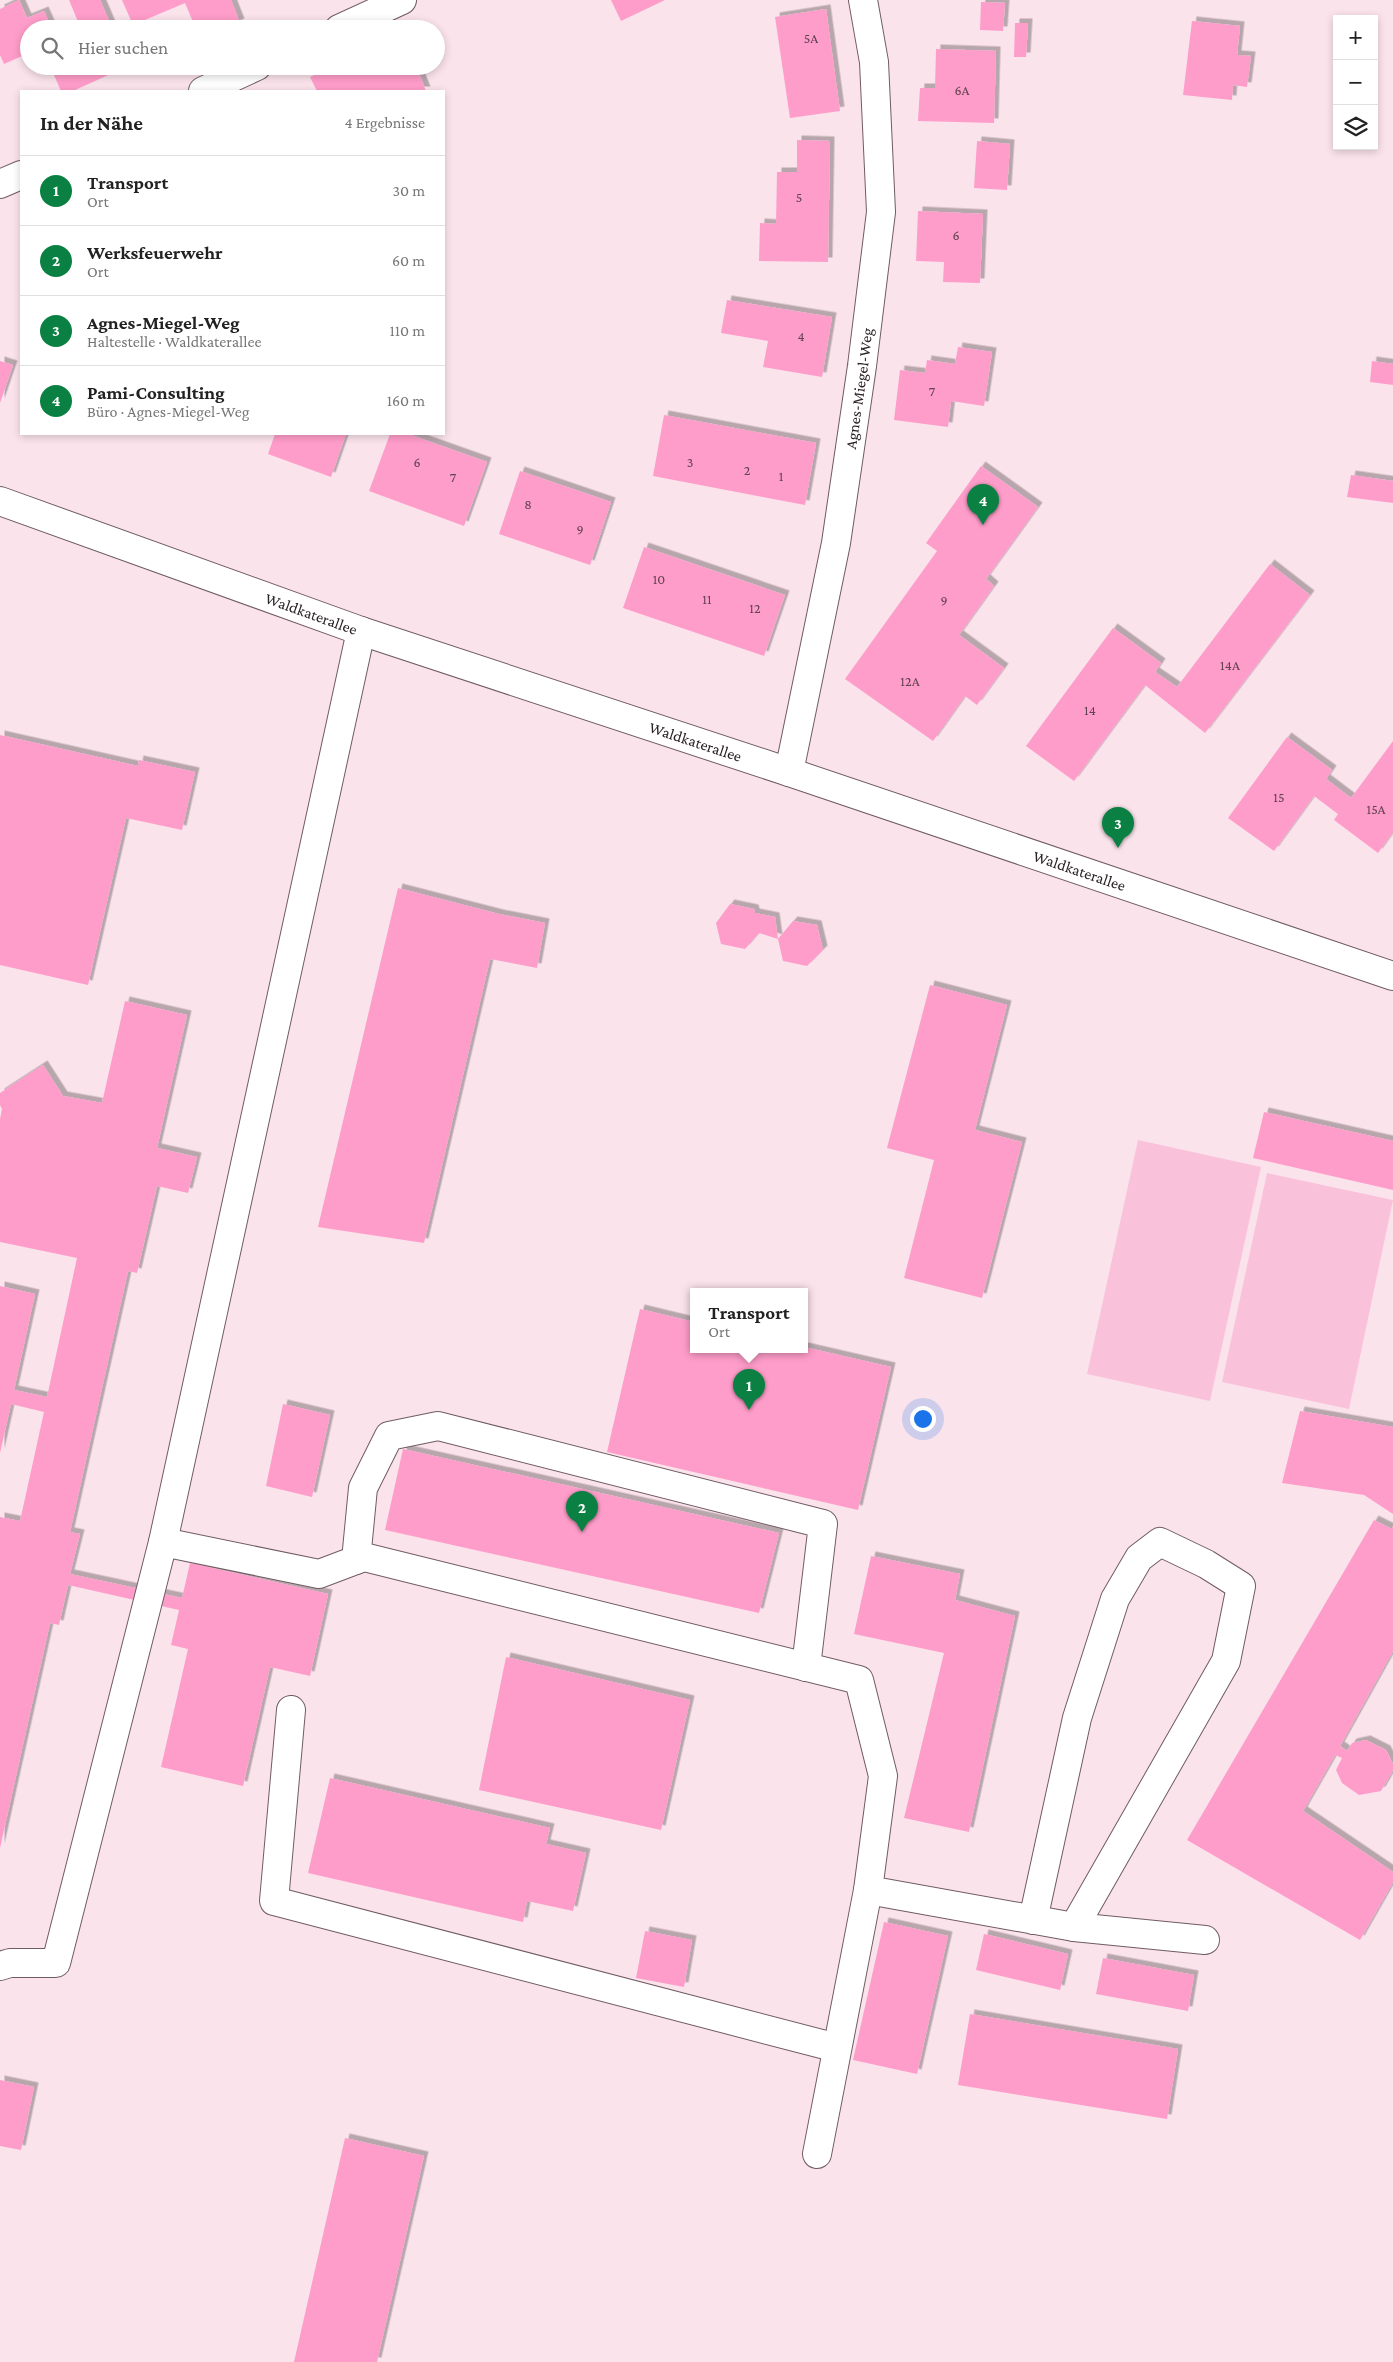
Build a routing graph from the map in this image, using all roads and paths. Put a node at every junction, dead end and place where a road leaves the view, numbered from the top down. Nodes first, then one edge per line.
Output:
1 (402, 0) edge
2 (863, 0) edge
3 (359, 20) edge
4 (238, 75) edge
5 (205, 90) edge
6 (20, 175) edge
7 (0, 184) edge
8 (0, 501) edge
9 (360, 631) junction
10 (789, 772) junction
11 (1393, 976) edge
12 (163, 1542) junction
13 (356, 1560) junction
14 (806, 1667) junction
15 (291, 1710) dead end
16 (868, 1890) junction
17 (1033, 1920) junction
18 (1074, 1927) junction
19 (1205, 1940) dead end
20 (0, 1966) edge
21 (837, 2048) junction
22 (817, 2154) dead end

1 - 3 street
2 - 10 street, Agnes-Miegel-Weg
4 - 5 street
6 - 7 street
8 - 9 street, Waldkaterallee
9 - 10 street, Waldkaterallee
9 - 12 street
10 - 11 street, Waldkaterallee
12 - 13 street
12 - 20 street
13 - 14 street
13 - 14 street
14 - 16 street
15 - 21 street
16 - 17 street
16 - 21 street
17 - 18 street
17 - 18 street
18 - 19 street
21 - 22 street

